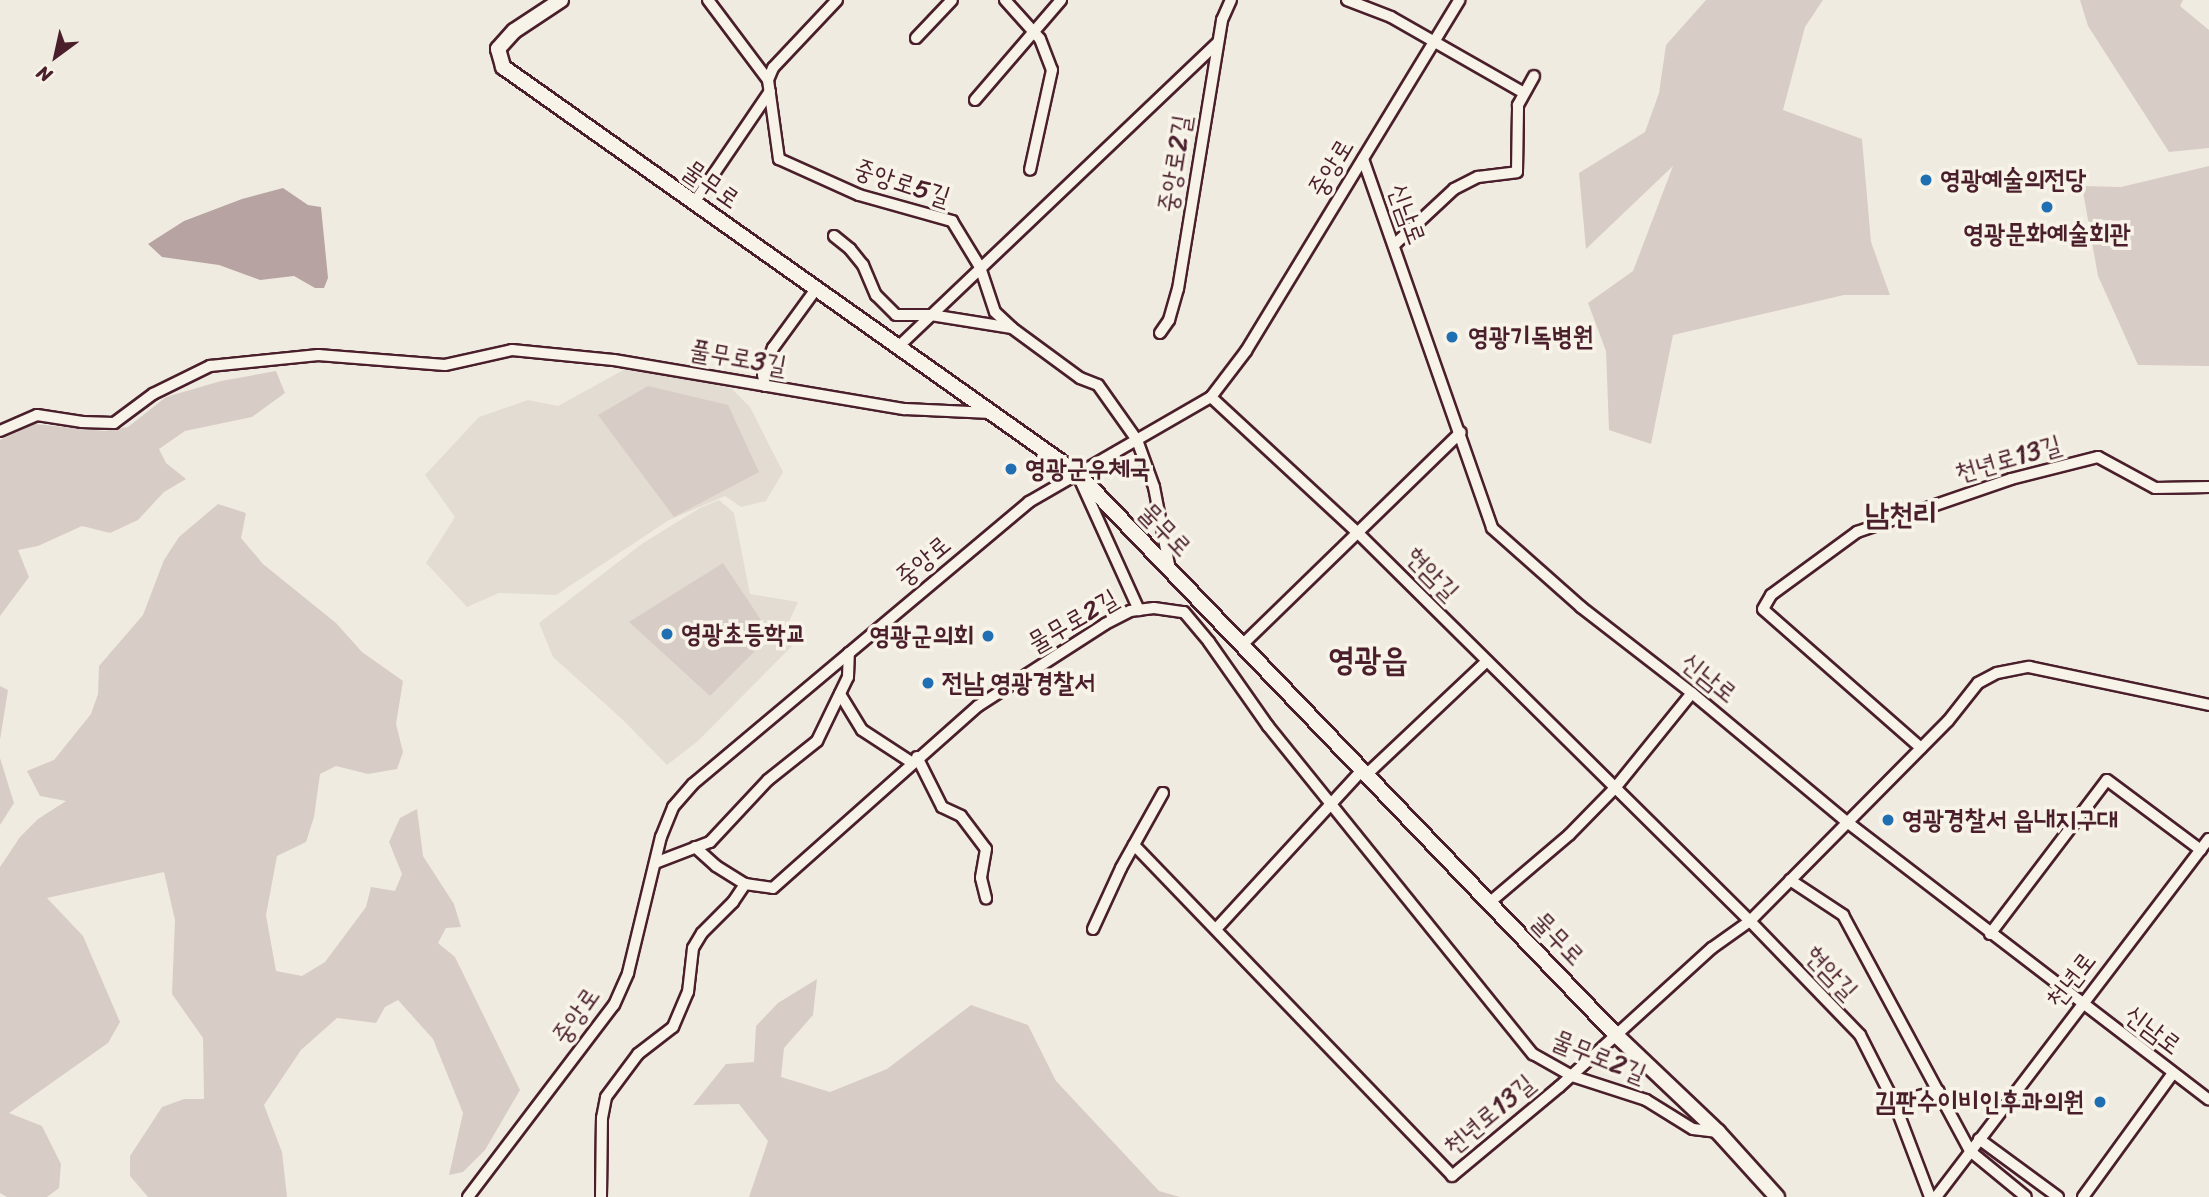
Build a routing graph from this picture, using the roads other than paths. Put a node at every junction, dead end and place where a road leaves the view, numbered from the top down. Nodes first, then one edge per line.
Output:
1 (561, 0) edge
2 (708, 0) edge
3 (837, 0) edge
4 (952, 0) edge
5 (1005, 0) edge
6 (1061, 0) edge
7 (1231, 0) edge
8 (1347, 0) edge
9 (1459, 0) edge
10 (1034, 32) junction
11 (916, 38) dead end
12 (1217, 43) junction
13 (1434, 43) junction
14 (1534, 76) dead end
15 (769, 85) junction
16 (1524, 93) junction
17 (975, 100) dead end
18 (1363, 159) junction
19 (1030, 170) dead end
20 (694, 203) junction
21 (834, 236) dead end
22 (1394, 245) junction
23 (980, 267) junction
24 (816, 289) junction
25 (931, 315) junction
26 (1012, 328) junction
27 (1160, 333) dead end
28 (898, 347) junction
29 (765, 386) junction
30 (1211, 397) junction
31 (991, 413) junction
32 (0, 431) edge
33 (1461, 432) junction
34 (1137, 440) junction
35 (1078, 474) junction
36 (2209, 487) edge
37 (1358, 533) junction
38 (1170, 570) junction
39 (1139, 610) junction
40 (1241, 645) junction
41 (849, 653) junction
42 (1487, 661) junction
43 (1692, 693) junction
44 (840, 694) junction
45 (2209, 705) edge
46 (1921, 748) junction
47 (914, 760) junction
48 (1364, 772) junction
49 (1615, 788) junction
50 (1163, 793) dead end
51 (1331, 803) junction
52 (1847, 822) junction
53 (2209, 839) edge
54 (1134, 845) junction
55 (695, 847) junction
56 (2201, 850) junction
57 (655, 863) junction
58 (1790, 880) junction
59 (745, 884) junction
60 (986, 898) dead end
61 (1489, 903) junction
62 (1750, 921) junction
63 (1093, 929) dead end
64 (1216, 929) junction
65 (1990, 934) junction
66 (2081, 1004) junction
67 (1616, 1036) junction
68 (2174, 1073) junction
69 (1572, 1076) junction
70 (1939, 1091) junction
71 (2209, 1100) edge
72 (1895, 1102) junction
73 (1718, 1132) junction
74 (1979, 1139) junction
75 (1970, 1151) junction
76 (1770, 1194) edge
77 (468, 1197) edge
78 (601, 1197) edge
79 (1930, 1197) edge
80 (1936, 1197) edge
81 (2026, 1197) edge
82 (2058, 1197) edge
83 (2083, 1197) edge

1 - 20 main road, 물무로
2 - 15 street
3 - 15 street
4 - 11 street
5 - 10 street
6 - 10 street
7 - 12 street, 중앙로2길
8 - 13 street
9 - 13 street, 중앙로
10 - 17 street
10 - 19 street
12 - 23 street
12 - 27 street, 중앙로2길
13 - 16 street
13 - 18 street, 중앙로
14 - 16 street
15 - 20 street
15 - 23 street, 중앙로5길
16 - 22 street
18 - 22 street, 신남로
18 - 30 street, 중앙로
20 - 24 main road, 물무로
21 - 25 street
22 - 33 street, 신남로
23 - 25 street
23 - 26 street, 중앙로5길
24 - 28 main road, 물무로
24 - 29 street
25 - 26 street
25 - 28 street
26 - 34 street, 중앙로5길
28 - 31 main road, 물무로
29 - 31 street, 풀무로3길
29 - 32 street, 풀무로3길
30 - 34 street, 중앙로
30 - 37 street, 현암길
31 - 35 main road, 물무로
33 - 37 street
33 - 43 street, 신남로
34 - 35 street, 중앙로
34 - 38 street, 중앙로5길
35 - 38 main road, 물무로
35 - 39 street
35 - 41 street, 중앙로
36 - 46 street, 천년로13길
37 - 40 street
37 - 42 street, 현암길
38 - 40 main road, 물무로
39 - 47 street, 물무로2길
39 - 51 street, 물무로2길
40 - 48 main road, 물무로
41 - 44 street
41 - 57 street, 중앙로
42 - 48 street
42 - 49 street, 현암길
43 - 49 street
43 - 52 street, 신남로
44 - 47 street
44 - 55 street
45 - 46 street, 천년로13길
46 - 52 street, 천년로13길
47 - 59 street, 물무로2길
47 - 60 street
48 - 51 street
48 - 61 main road, 물무로
49 - 61 street
49 - 62 street, 현암길
50 - 54 street
51 - 64 street
51 - 69 street, 물무로2길
52 - 58 street, 천년로13길
52 - 65 street, 신남로
53 - 56 street, 천년로
54 - 63 street
54 - 64 street, 천년로13길
55 - 57 street
55 - 59 street
56 - 65 street
56 - 66 street, 천년로
57 - 77 street, 중앙로
58 - 62 street, 천년로13길
58 - 70 street
59 - 78 street
61 - 67 main road, 물무로
62 - 67 street, 천년로13길
62 - 72 street, 현암길
64 - 69 street, 천년로13길
65 - 66 street, 신남로
66 - 68 street, 신남로
66 - 74 street, 천년로
67 - 69 street, 천년로13길
67 - 73 main road, 물무로
68 - 71 street, 신남로
68 - 83 street
69 - 73 street, 물무로2길
70 - 72 street
70 - 75 street
72 - 79 street, 현암길
73 - 76 main road, 물무로
74 - 75 street, 천년로
74 - 82 street
75 - 80 street, 천년로
75 - 81 street

